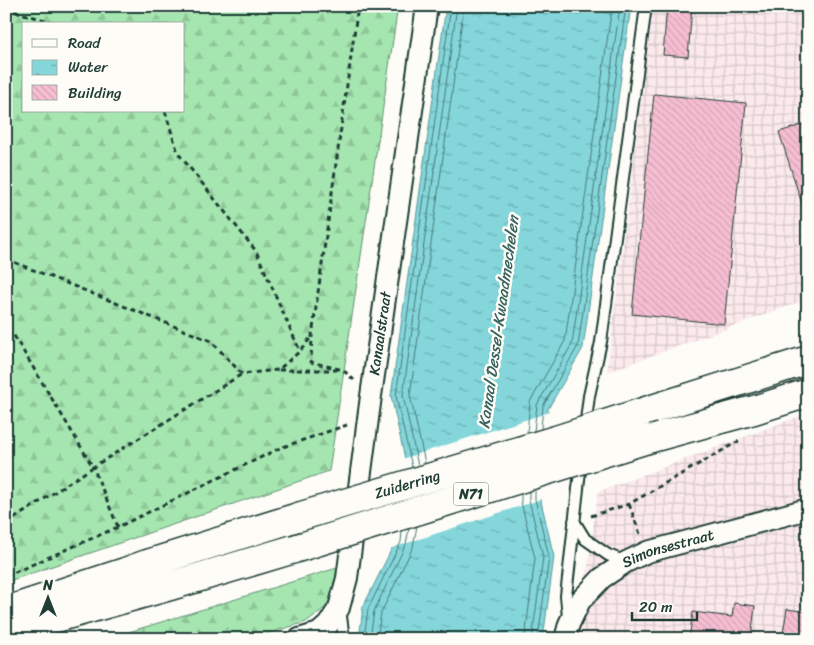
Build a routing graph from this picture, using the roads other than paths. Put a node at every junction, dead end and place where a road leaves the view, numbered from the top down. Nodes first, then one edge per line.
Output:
1 (427, 6) edge
2 (646, 6) edge
3 (808, 360) edge
4 (808, 393) edge
5 (808, 508) edge
6 (574, 521) junction
7 (626, 562) junction
8 (339, 608) junction
9 (6, 611) edge
10 (567, 631) edge
11 (6, 632) edge
12 (306, 638) edge
13 (344, 639) edge

1 - 8 street, Kanaalstraat
2 - 6 lane
3 - 9 highway, Zuiderring / N71, bridge
4 - 11 highway, Zuiderring / N71, bridge
5 - 7 street, Simonsestraat
6 - 7 lane
6 - 10 lane
7 - 10 street, Simonsestraat
8 - 12 street, Kanaalstraat
8 - 13 lane

